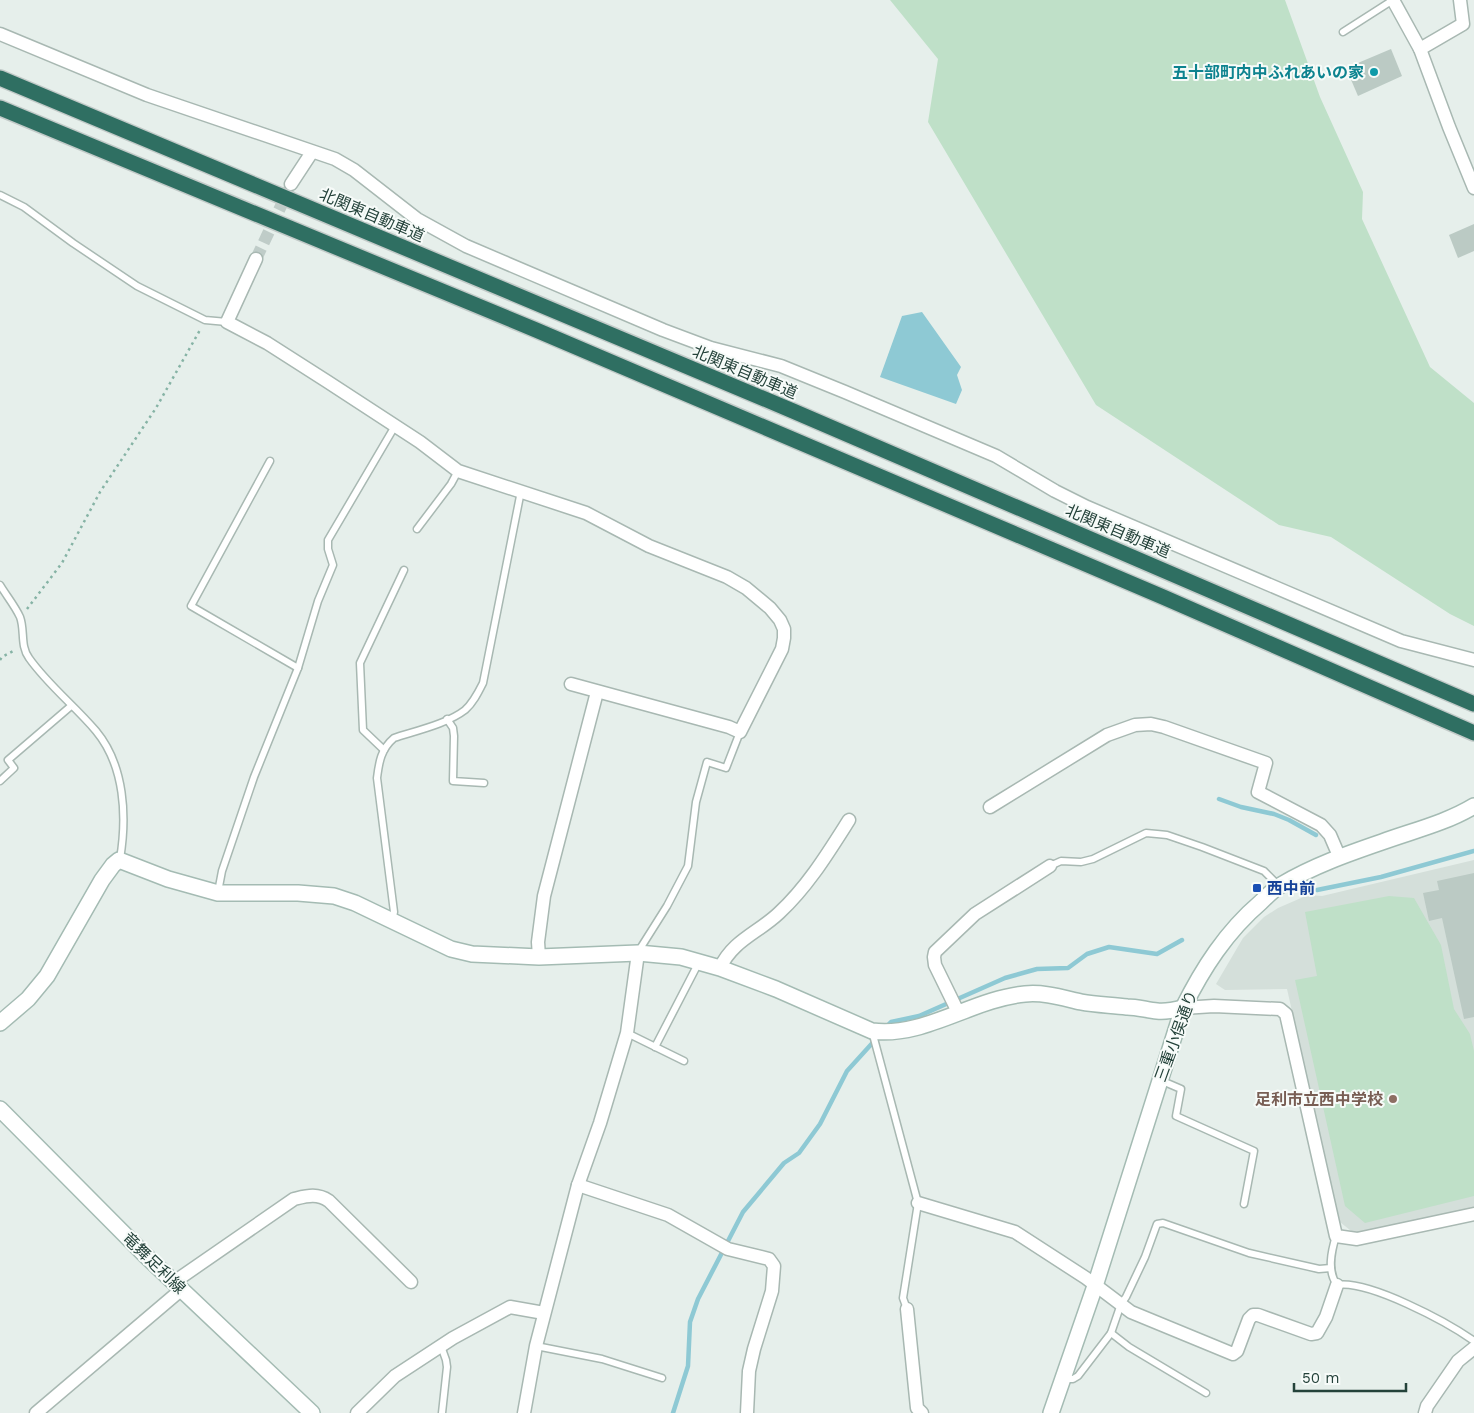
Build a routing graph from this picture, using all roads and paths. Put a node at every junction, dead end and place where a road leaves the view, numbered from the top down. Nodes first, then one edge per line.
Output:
1 (1393, 0) edge
2 (1460, 0) edge
3 (1343, 32) dead end
4 (0, 34) edge
5 (1420, 49) junction
6 (0, 78) edge
7 (0, 108) edge
8 (312, 152) junction
9 (291, 184) tunnel mouth
10 (1474, 188) edge
11 (0, 195) edge
12 (256, 259) tunnel mouth
13 (205, 320) junction
14 (227, 322) junction
15 (395, 426) junction
16 (270, 462) dead end
17 (458, 471) junction
18 (521, 491) junction
19 (417, 529) dead end
20 (404, 570) dead end
21 (0, 585) edge
22 (19, 616) junction
23 (24, 646) junction
24 (0, 660) edge
25 (1474, 660) edge
26 (298, 668) junction
27 (572, 684) dead end
28 (596, 692) junction
29 (1474, 704) edge
30 (71, 706) junction
31 (447, 720) junction
32 (740, 732) junction
33 (1474, 733) edge
34 (384, 750) junction
35 (0, 781) edge
36 (484, 783) dead end
37 (1474, 806) edge
38 (990, 807) dead end
39 (849, 820) dead end
40 (1339, 856) junction
41 (119, 860) junction
42 (1050, 866) joint
43 (1279, 886) junction
44 (218, 893) junction
45 (392, 920) junction
46 (638, 953) junction
47 (539, 957) junction
48 (699, 962) junction
49 (720, 968) junction
50 (1183, 1008) junction
51 (958, 1012) junction
52 (0, 1023) edge
53 (872, 1031) junction
54 (627, 1033) junction
55 (655, 1047) junction
56 (684, 1061) dead end
57 (1160, 1080) junction
58 (0, 1109) edge
59 (578, 1184) junction
60 (918, 1203) junction
61 (1244, 1204) dead end
62 (1474, 1214) edge
63 (1336, 1236) junction
64 (1332, 1268) junction
65 (411, 1282) dead end
66 (1337, 1285) junction
67 (178, 1286) junction
68 (1095, 1286) junction
69 (1121, 1304) junction
70 (907, 1309) joint
71 (544, 1313) junction
72 (1111, 1332) junction
73 (1474, 1341) edge
74 (441, 1346) junction
75 (536, 1346) junction
76 (1474, 1348) edge
77 (662, 1378) dead end
78 (1063, 1379) junction
79 (1206, 1393) dead end
80 (36, 1413) edge
81 (312, 1413) edge
82 (357, 1413) edge
83 (442, 1413) edge
84 (524, 1413) edge
85 (747, 1413) edge
86 (922, 1413) edge
87 (1051, 1413) edge
88 (1425, 1413) edge

1 - 3 lane
1 - 5 street
2 - 5 street
4 - 8 street
5 - 10 street
6 - 29 highway, 北関東自動車道
7 - 33 highway
8 - 9 street
8 - 25 street
11 - 13 lane
12 - 14 street
13 - 14 lane
13 - 22 path
14 - 15 street
15 - 17 street
15 - 26 lane
16 - 26 lane
17 - 18 street
17 - 19 lane
18 - 31 lane
18 - 32 street
20 - 34 lane
21 - 22 lane
22 - 23 lane
23 - 24 path
23 - 30 lane
26 - 44 lane
27 - 28 street
28 - 32 street
28 - 47 street
30 - 35 lane
30 - 41 lane
31 - 34 lane
31 - 36 lane
32 - 46 lane
34 - 45 lane
37 - 40 street, 三重小俣通り
38 - 40 street
39 - 49 street
40 - 43 street, 三重小俣通り
41 - 44 street
41 - 52 street
42 - 43 lane
42 - 51 street
43 - 50 street, 三重小俣通り
44 - 45 street
45 - 47 street
46 - 47 street
46 - 48 street
46 - 54 street
48 - 49 street
48 - 55 lane
49 - 53 street
50 - 51 street
50 - 57 street, 三重小俣通り
50 - 63 street
51 - 53 street
53 - 60 lane
54 - 55 lane
54 - 59 street
55 - 56 lane
57 - 61 lane
57 - 68 street, 三重小俣通り
58 - 67 street, 竜舞足利線
59 - 71 street
59 - 85 street
60 - 68 street
60 - 70 lane
62 - 63 street
63 - 64 lane
64 - 66 lane
64 - 69 lane
65 - 67 street
66 - 69 street
66 - 73 lane
67 - 80 street
67 - 81 street, 竜舞足利線
68 - 69 street
68 - 78 street, 三重小俣通り
69 - 72 lane
70 - 86 street
71 - 74 street
71 - 75 street
72 - 78 lane
72 - 79 lane
74 - 82 street
74 - 83 lane
75 - 77 lane
75 - 84 street
76 - 88 street
78 - 87 street, 三重小俣通り

